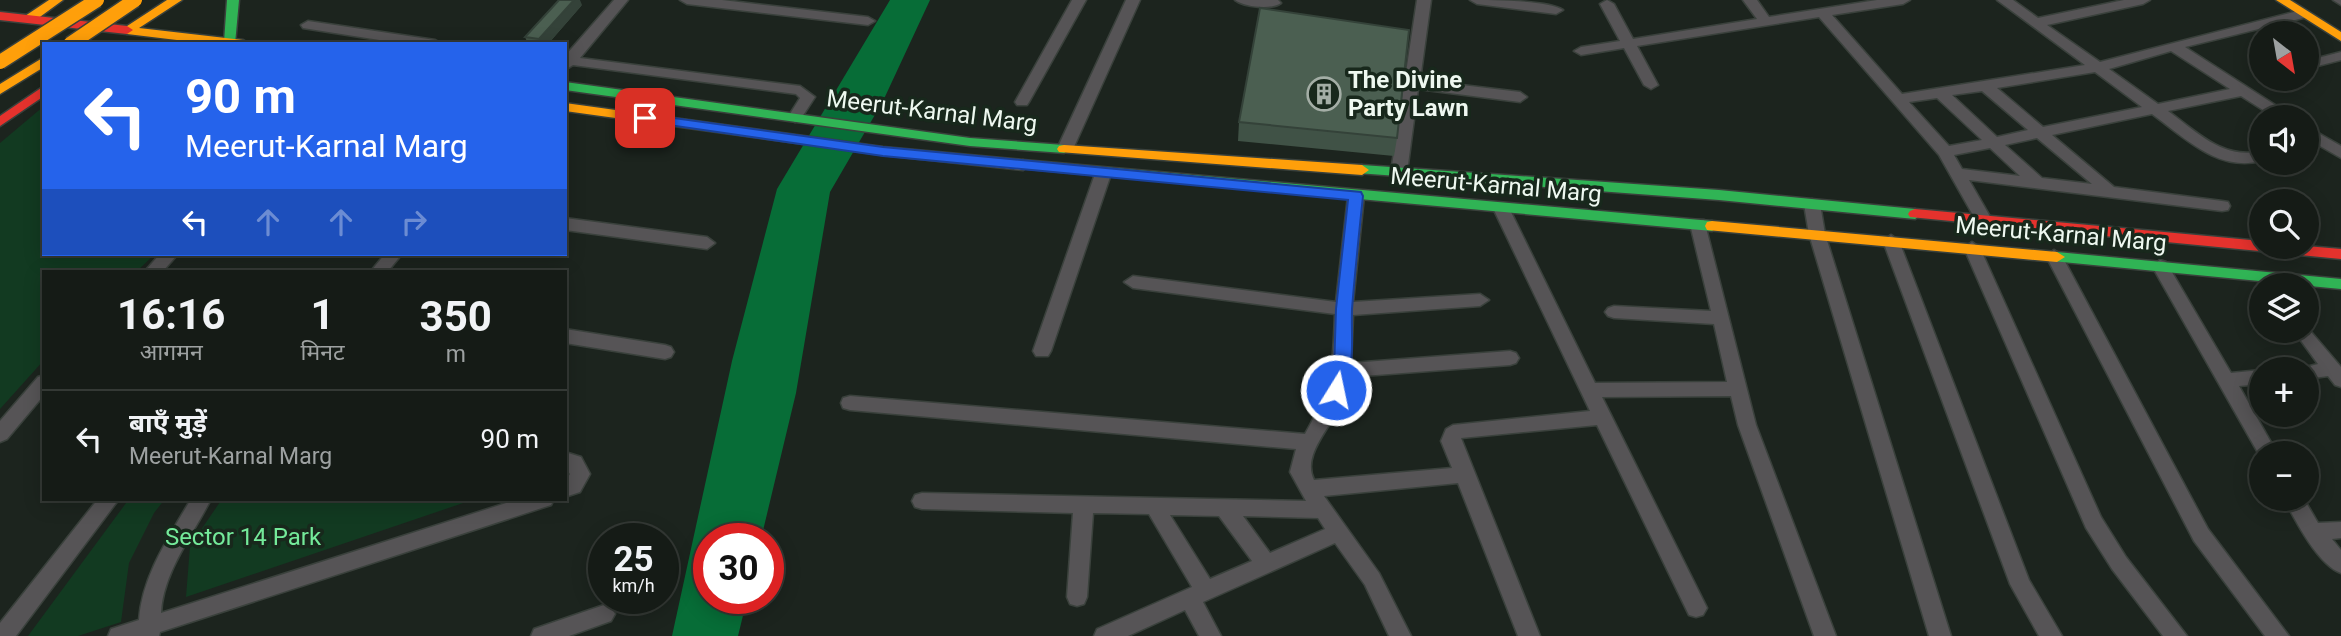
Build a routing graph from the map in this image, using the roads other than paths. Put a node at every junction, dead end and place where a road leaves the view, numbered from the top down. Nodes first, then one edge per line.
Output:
1 (24, 0) edge
2 (57, 0) edge
3 (97, 0) edge
4 (135, 0) edge
5 (176, 0) edge
6 (233, 0) edge
7 (621, 0) edge
8 (687, 0) edge
9 (1079, 0) edge
10 (1133, 0) edge
11 (1242, 0) edge
12 (1424, 0) edge
13 (1477, 0) edge
14 (1750, 0) edge
15 (1903, 0) edge
16 (2004, 0) edge
17 (2143, 0) edge
18 (2282, 0) edge
19 (1872, 2) edge
20 (1274, 3) dead end
21 (1607, 4) dead end
22 (0, 5) edge
23 (1556, 10) dead end
24 (1824, 13) junction
25 (2302, 14) junction
26 (0, 16) edge
27 (29, 19) junction
28 (868, 21) dead end
29 (1766, 22) junction
30 (2035, 23) junction
31 (308, 25) dead end
32 (5, 30) edge
33 (127, 30) junction
34 (2341, 37) edge
35 (73, 42) edge
36 (80, 42) edge
37 (109, 42) edge
38 (228, 42) edge
39 (236, 42) edge
40 (422, 42) edge
41 (1628, 43) junction
42 (2173, 46) junction
43 (1581, 51) dead end
44 (2341, 56) edge
45 (0, 62) edge
46 (42, 62) edge
47 (567, 62) edge
48 (2319, 62) edge
49 (2095, 68) junction
50 (1412, 85) junction
51 (1651, 85) dead end
52 (567, 86) edge
53 (1985, 86) junction
54 (0, 90) edge
55 (2243, 91) junction
56 (1941, 93) junction
57 (40, 94) edge
58 (1520, 97) dead end
59 (1898, 99) junction
60 (1022, 103) dead end
61 (2265, 105) edge
62 (567, 107) edge
63 (2153, 109) junction
64 (799, 118) junction
65 (0, 122) edge
66 (2039, 132) junction
67 (2319, 139) edge
68 (1994, 142) junction
69 (2324, 142) junction
70 (2319, 143) edge
71 (1065, 149) junction
72 (1945, 152) junction
73 (2341, 153) edge
74 (2249, 159) edge
75 (1331, 167) junction
76 (1399, 172) junction
77 (1957, 173) junction
78 (1103, 174) junction
79 (2036, 182) junction
80 (2107, 190) junction
81 (1324, 193) junction
82 (1356, 196) junction
83 (1812, 204) junction
84 (2222, 206) dead end
85 (1501, 208) junction
86 (1984, 220) junction
87 (567, 224) edge
88 (1698, 224) junction
89 (1817, 234) junction
90 (1891, 241) junction
91 (707, 243) dead end
92 (1972, 248) junction
93 (2341, 254) edge
94 (392, 256) edge
95 (2054, 256) junction
96 (2160, 266) junction
97 (380, 270) edge
98 (2249, 278) edge
99 (1133, 282) dead end
100 (2319, 283) edge
101 (2341, 284) edge
102 (1480, 300) dead end
103 (1344, 309) junction
104 (1614, 312) dead end
105 (1721, 318) junction
106 (567, 336) edge
107 (2312, 343) edge
108 (1042, 351) dead end
109 (665, 352) dead end
110 (1510, 358) dead end
111 (1342, 371) junction
112 (2336, 375) edge
113 (2249, 378) edge
114 (2226, 380) junction
115 (42, 384) edge
116 (1739, 389) junction
117 (1589, 390) junction
118 (850, 403) dead end
119 (1602, 417) junction
120 (0, 434) edge
121 (2261, 441) edge
122 (1309, 442) junction
123 (567, 461) edge
124 (1464, 475) junction
125 (567, 488) edge
126 (1308, 489) junction
127 (107, 501) edge
128 (200, 501) edge
129 (538, 501) edge
130 (922, 501) dead end
131 (1084, 505) junction
132 (1155, 507) junction
133 (1226, 508) junction
134 (1323, 510) junction
135 (2301, 511) edge
136 (2341, 530) edge
137 (1338, 532) junction
138 (2314, 532) junction
139 (1266, 564) junction
140 (2341, 564) edge
141 (1198, 595) junction
142 (1077, 597) dead end
143 (1696, 608) dead end
144 (604, 614) dead end
145 (150, 631) edge
146 (3, 636) edge
147 (119, 636) edge
148 (542, 636) edge
149 (1105, 636) edge
150 (1210, 636) edge
151 (1400, 636) edge
152 (1529, 636) edge
153 (1825, 636) edge
154 (1940, 636) edge
155 (2051, 636) edge
156 (2176, 636) edge
157 (2278, 636) edge

1 - 22 main road
2 - 27 main road
3 - 45 main road, bridge
4 - 35 main road, bridge
5 - 33 main road
6 - 39 main road
7 - 47 street
8 - 28 street
9 - 60 street
10 - 71 street
11 - 20 street
12 - 50 street
13 - 23 street
14 - 29 street
15 - 19 street
16 - 30 street
17 - 30 street
18 - 25 main road
19 - 24 street
21 - 41 street
24 - 29 street
24 - 59 street
25 - 34 main road
25 - 42 street
26 - 27 main road
27 - 32 main road
27 - 33 main road
29 - 41 street
30 - 49 street
31 - 40 street
32 - 36 main road
33 - 37 main road
33 - 38 main road
41 - 43 street
41 - 51 street
42 - 49 street
42 - 55 street
44 - 48 street
46 - 54 main road
47 - 64 street
49 - 53 street
49 - 63 street
50 - 58 street
50 - 76 street
52 - 64 main road, Meerut-Karnal Marg
53 - 56 street
53 - 66 street
55 - 61 street
55 - 63 street
56 - 59 street
56 - 68 street
57 - 65 main road
59 - 72 street
62 - 78 main road, Meerut-Karnal Marg
63 - 66 street
63 - 74 street
64 - 71 main road, Meerut-Karnal Marg
66 - 68 street
66 - 80 street
67 - 69 street
68 - 72 street
68 - 79 street
69 - 70 street
69 - 73 street
71 - 75 main road, Meerut-Karnal Marg
72 - 77 street
75 - 76 main road, Meerut-Karnal Marg
75 - 81 main road
76 - 83 main road, Meerut-Karnal Marg
77 - 79 street
77 - 86 street
78 - 81 main road, Meerut-Karnal Marg
78 - 108 street
79 - 80 street
80 - 84 street
81 - 82 main road, Meerut-Karnal Marg
82 - 85 main road, Meerut-Karnal Marg
82 - 103 street
83 - 86 main road, Meerut-Karnal Marg
83 - 89 street
85 - 88 main road, Meerut-Karnal Marg
85 - 117 street
86 - 93 main road, Meerut-Karnal Marg
87 - 91 street
88 - 89 main road, Meerut-Karnal Marg
88 - 105 street
89 - 90 main road, Meerut-Karnal Marg
89 - 154 street
90 - 92 main road, Meerut-Karnal Marg
90 - 155 street
92 - 95 main road, Meerut-Karnal Marg
92 - 156 street
94 - 97 street
95 - 96 main road, Meerut-Karnal Marg
95 - 157 street
96 - 98 main road, Meerut-Karnal Marg
96 - 114 street
99 - 103 street
100 - 101 main road, Meerut-Karnal Marg
102 - 103 street
103 - 111 street
104 - 105 street
105 - 116 street
106 - 109 street
107 - 112 street
110 - 111 street
111 - 122 street
113 - 114 street
114 - 121 street
115 - 120 street
116 - 117 street
116 - 153 street
117 - 119 street
118 - 122 street
119 - 124 street
119 - 143 street
122 - 126 street
123 - 125 street
124 - 126 street
124 - 152 street
126 - 134 street
127 - 146 street
128 - 145 street
129 - 145 street
130 - 131 street
131 - 132 street
131 - 142 street
132 - 133 street
132 - 141 street
133 - 134 street
133 - 139 street
134 - 137 street
135 - 138 street
136 - 138 street
137 - 139 street
137 - 151 street
138 - 140 street
139 - 141 street
141 - 149 street
141 - 150 street
144 - 148 street
145 - 147 street

